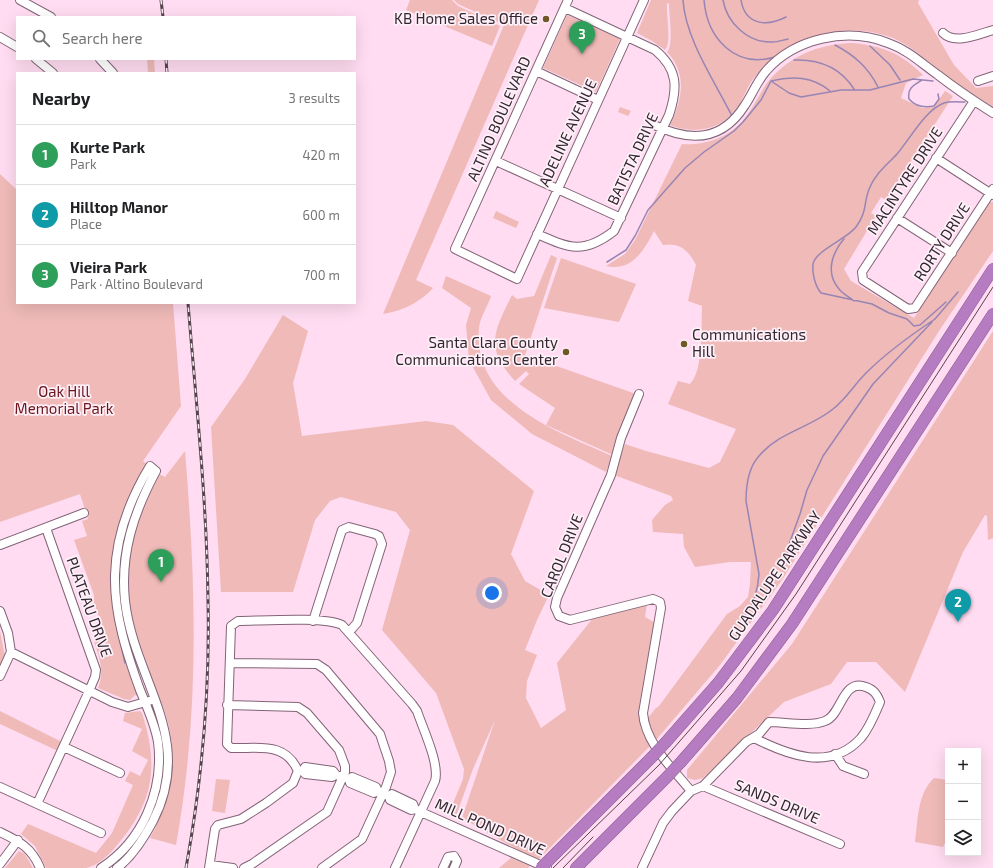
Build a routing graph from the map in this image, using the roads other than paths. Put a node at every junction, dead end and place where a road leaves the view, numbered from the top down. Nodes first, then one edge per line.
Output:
1 (20, 0) edge
2 (644, 0) edge
3 (566, 4) edge
4 (49, 16) edge
5 (993, 30) edge
6 (943, 33) dead end
7 (628, 36) junction
8 (0, 37) edge
9 (16, 46) edge
10 (37, 60) edge
11 (101, 60) edge
12 (536, 71) junction
13 (52, 72) edge
14 (113, 72) edge
15 (993, 76) edge
16 (978, 81) dead end
17 (598, 100) junction
18 (974, 101) junction
19 (993, 113) edge
20 (654, 125) dead end
21 (662, 129) junction
22 (936, 158) junction
23 (496, 161) junction
24 (557, 189) junction
25 (992, 192) edge
26 (621, 218) junction
27 (898, 218) junction
28 (537, 234) junction
29 (952, 253) junction
30 (993, 269) edge
31 (517, 279) joint
32 (912, 310) joint
33 (993, 314) edge
34 (639, 394) dead end
35 (84, 513) dead end
36 (46, 528) junction
37 (0, 545) edge
38 (0, 611) edge
39 (313, 621) junction
40 (349, 632) junction
41 (11, 652) junction
42 (230, 663) junction
43 (0, 676) edge
44 (89, 691) junction
45 (155, 698) junction
46 (145, 702) junction
47 (227, 705) junction
48 (754, 738) junction
49 (64, 747) junction
50 (835, 754) junction
51 (300, 771) junction
52 (120, 773) dead end
53 (864, 774) dead end
54 (343, 777) junction
55 (703, 786) junction
56 (0, 787) edge
57 (691, 791) junction
58 (383, 794) junction
59 (37, 804) junction
60 (418, 810) junction
61 (0, 832) edge
62 (101, 833) dead end
63 (18, 840) junction
64 (840, 844) dead end
65 (0, 864) edge
66 (210, 866) edge
67 (583, 866) edge
68 (40, 868) edge
69 (101, 868) edge
70 (116, 868) edge
71 (233, 868) edge
72 (244, 868) edge
73 (322, 868) edge
74 (395, 868) edge
75 (443, 868) edge
76 (454, 868) edge
77 (541, 868) edge
78 (548, 868) edge
79 (642, 868) edge

1 - 4 street
2 - 7 street, ADELINE AVENUE
3 - 7 street, BATISTA DRIVE
3 - 12 street, ALTINO BOULEVARD
5 - 6 street
7 - 17 street, ADELINE AVENUE
7 - 21 street, BATISTA DRIVE
8 - 9 street
10 - 13 street
11 - 14 street
12 - 17 street
12 - 23 street, ALTINO BOULEVARD
15 - 16 street
17 - 24 street, ADELINE AVENUE
18 - 19 street
18 - 21 street
18 - 22 street, MACINTYRE DRIVE
20 - 21 street
21 - 26 street, BATISTA DRIVE
22 - 25 street
22 - 27 street, MACINTYRE DRIVE
23 - 24 street
23 - 31 street, ALTINO BOULEVARD
24 - 26 street
24 - 28 street, ADELINE AVENUE
25 - 29 street, RORTY DRIVE
26 - 28 street, BATISTA DRIVE
27 - 29 street
27 - 32 street, MACINTYRE DRIVE
28 - 31 street, ADELINE AVENUE
29 - 32 street, RORTY DRIVE
30 - 77 highway, GUADALUPE PARKWAY, bridge
33 - 67 highway, bridge
34 - 57 street, CAROL DRIVE
35 - 36 street
36 - 37 street
36 - 44 street, PLATEAU DRIVE
38 - 41 street
39 - 40 street, MILL POND DRIVE
39 - 40 street
39 - 42 street, MILL POND DRIVE
40 - 60 street, MILL POND DRIVE
41 - 43 street
41 - 44 street
42 - 47 street, MILL POND DRIVE
42 - 58 street
44 - 46 street
44 - 49 street, PLATEAU DRIVE
45 - 46 street
45 - 46 street
45 - 70 street
46 - 69 street
47 - 51 street, MILL POND DRIVE
47 - 54 street
48 - 50 street
48 - 50 street
48 - 55 street
49 - 52 street
49 - 59 street, PLATEAU DRIVE
50 - 53 street
51 - 54 street, MILL POND DRIVE
51 - 66 street
54 - 58 street, MILL POND DRIVE
54 - 72 street
55 - 57 street
55 - 64 street, SANDS DRIVE
56 - 59 street
57 - 79 street
58 - 60 street, MILL POND DRIVE
58 - 73 street
59 - 62 street
60 - 74 street, MILL POND DRIVE
60 - 78 street, MILL POND DRIVE
61 - 63 street
63 - 65 street
63 - 68 street
66 - 71 street
75 - 76 street

